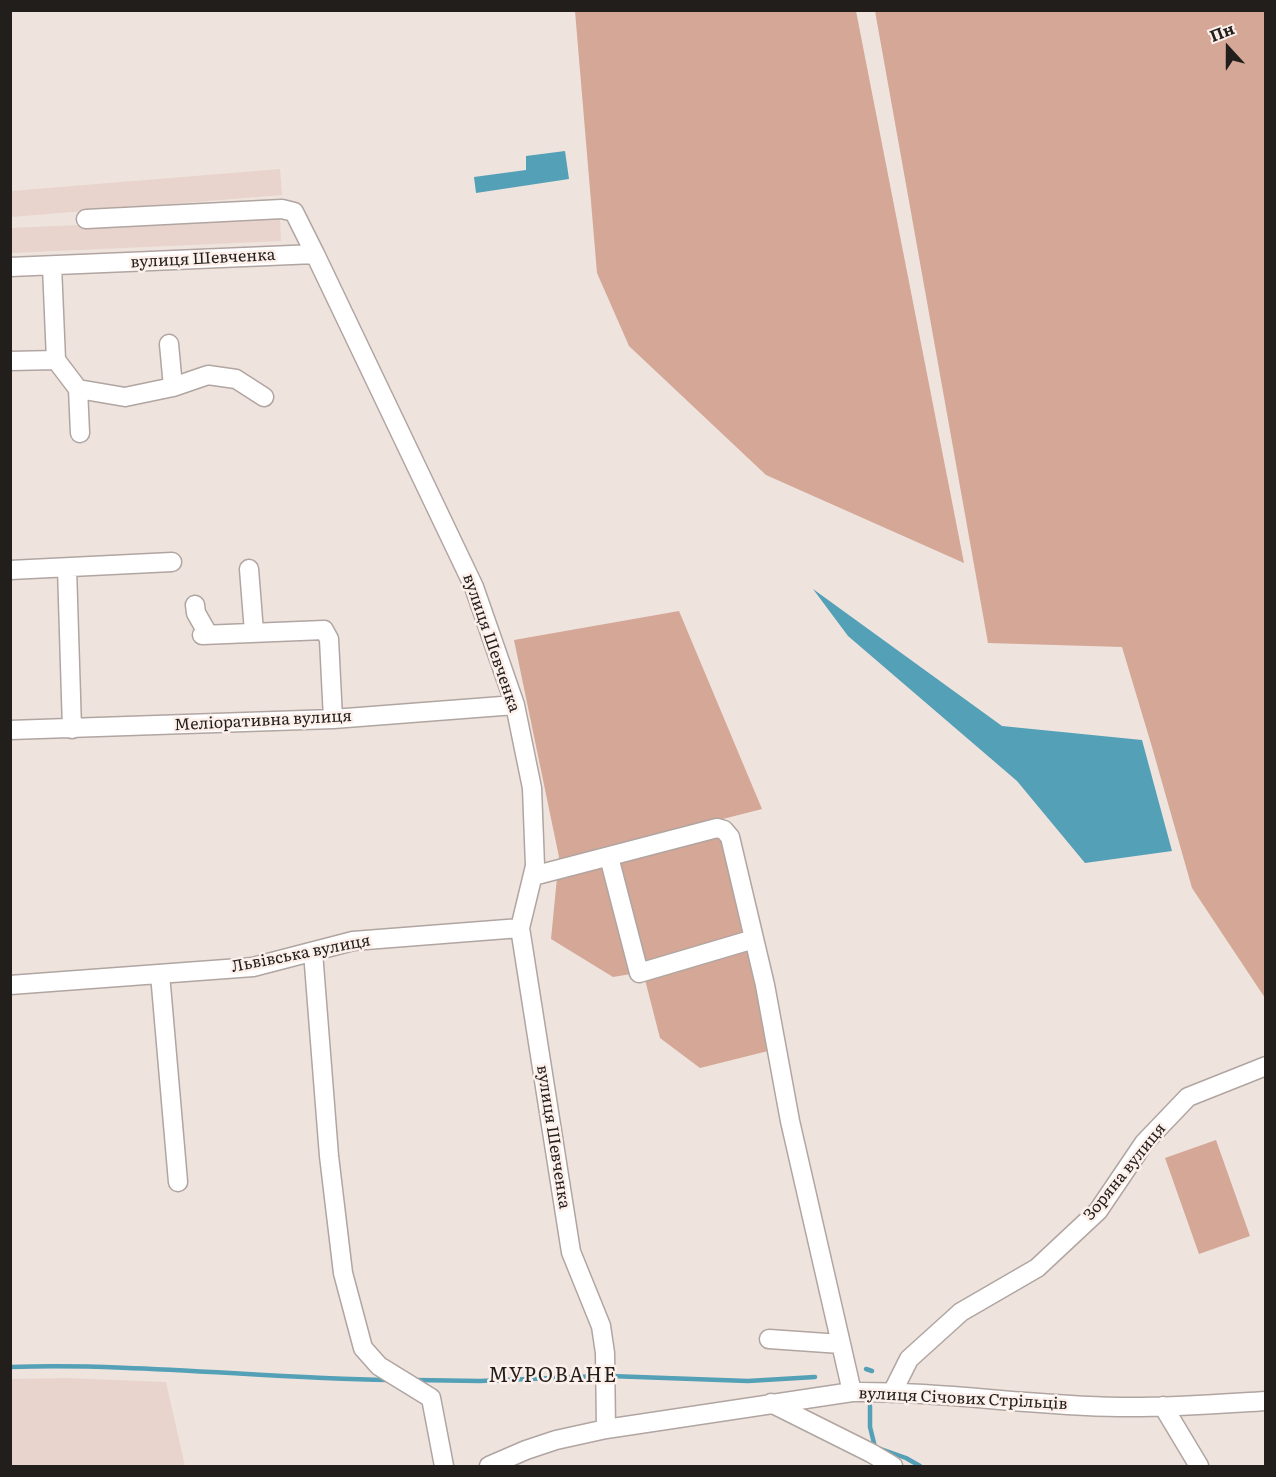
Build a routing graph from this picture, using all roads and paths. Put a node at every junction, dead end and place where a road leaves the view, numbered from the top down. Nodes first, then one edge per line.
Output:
1 (86, 219) dead end
2 (315, 254) junction
3 (52, 266) junction
4 (10, 267) edge
5 (169, 344) dead end
6 (56, 360) junction
7 (10, 361) edge
8 (173, 387) junction
9 (78, 390) junction
10 (264, 397) dead end
11 (80, 433) dead end
12 (172, 562) dead end
13 (67, 568) junction
14 (249, 569) dead end
15 (10, 570) edge
16 (195, 604) dead end
17 (254, 632) junction
18 (515, 705) junction
19 (333, 719) junction
20 (72, 729) junction
21 (10, 730) edge
22 (609, 857) junction
23 (533, 876) junction
24 (520, 928) junction
25 (754, 939) junction
26 (313, 952) junction
27 (160, 974) junction
28 (10, 985) edge
29 (1266, 1066) edge
30 (178, 1182) dead end
31 (769, 1339) dead end
32 (841, 1344) junction
33 (852, 1392) junction
34 (892, 1393) junction
35 (1266, 1401) edge
36 (771, 1403) junction
37 (1163, 1406) junction
38 (606, 1429) junction
39 (444, 1467) edge
40 (489, 1467) edge
41 (894, 1467) edge
42 (1199, 1467) edge

1 - 2 street
2 - 3 street, вулиця Шевченка
2 - 18 street, вулиця Шевченка
3 - 4 street, вулиця Шевченка
3 - 6 street
5 - 8 street
6 - 7 street
6 - 9 street
8 - 9 street
8 - 10 street
9 - 11 street
12 - 13 street
13 - 15 street
13 - 20 street
14 - 17 street
16 - 17 street
17 - 19 street
18 - 19 street, Меліоративна вулиця
18 - 23 street, вулиця Шевченка
19 - 20 street, Меліоративна вулиця
20 - 21 street, Меліоративна вулиця
22 - 23 street
22 - 25 street
22 - 25 street
23 - 24 street, вулиця Шевченка
24 - 26 street, Львівська вулиця
24 - 38 street, вулиця Шевченка
25 - 32 street
26 - 27 street, Львівська вулиця
26 - 39 street
27 - 28 street, Львівська вулиця
27 - 30 street
29 - 34 street, Зоряна вулиця
31 - 32 street
32 - 33 street
33 - 34 street, вулиця Січових Стрільців
33 - 36 street, вулиця Січових Стрільців
34 - 37 street, вулиця Січових Стрільців
35 - 37 street, вулиця Січових Стрільців
36 - 38 street, вулиця Січових Стрільців
36 - 41 street
37 - 42 street
38 - 40 street, вулиця Січових Стрільців

